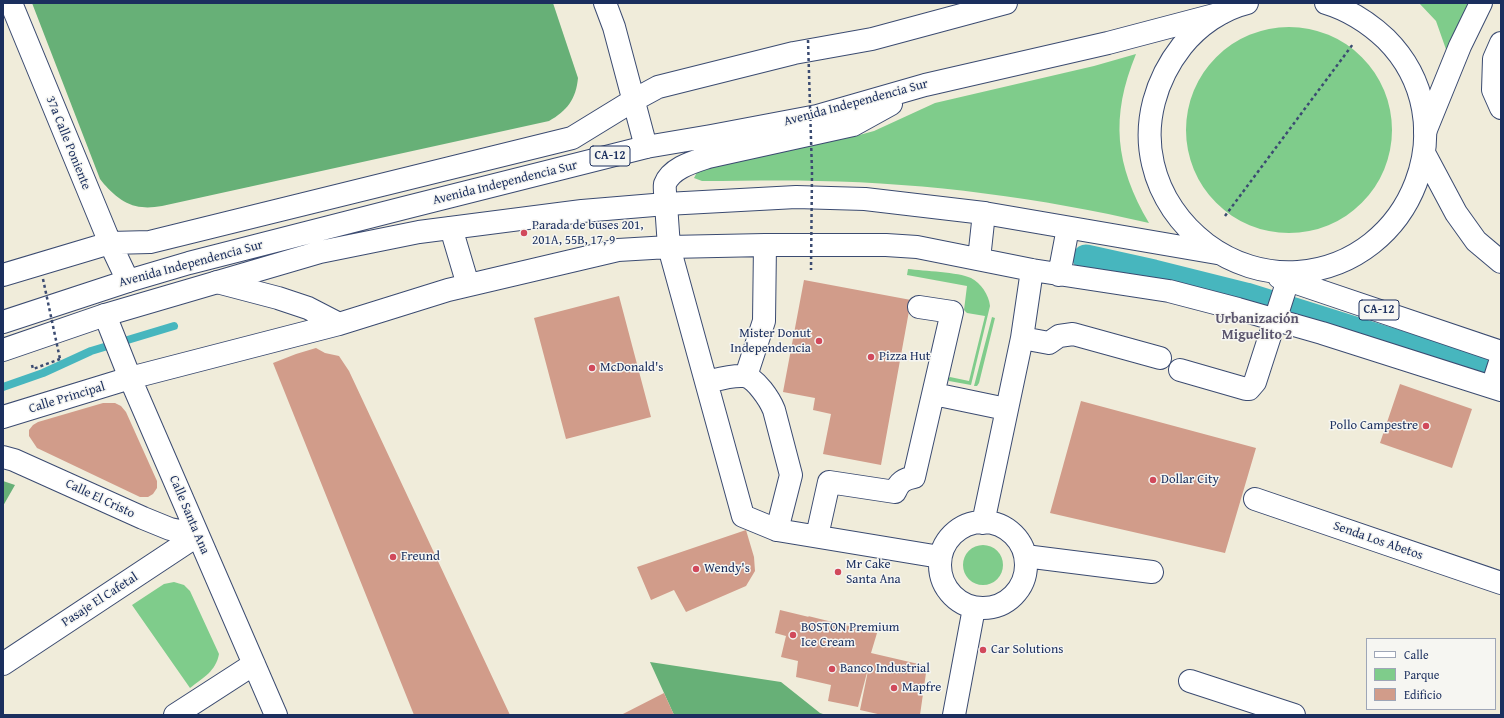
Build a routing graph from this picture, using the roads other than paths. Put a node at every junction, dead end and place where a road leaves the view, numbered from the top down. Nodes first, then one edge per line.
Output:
1 (11, 3) edge
2 (605, 3) edge
3 (1006, 3) edge
4 (1246, 3) edge
5 (1326, 3) edge
6 (1481, 3) edge
7 (1222, 13) junction
8 (1501, 43) edge
9 (925, 85) junction
10 (634, 100) junction
11 (1501, 108) edge
12 (1425, 142) junction
13 (646, 147) junction
14 (666, 204) junction
15 (984, 213) junction
16 (451, 228) junction
17 (1068, 228) junction
18 (110, 243) junction
19 (765, 245) junction
20 (669, 247) junction
21 (1217, 253) junction
22 (979, 259) junction
23 (1501, 262) edge
24 (1257, 269) junction
25 (1032, 270) junction
26 (3, 275) edge
27 (1059, 275) junction
28 (1288, 280) junction
29 (128, 281) junction
30 (217, 282) junction
31 (468, 285) junction
32 (919, 307) dead end
33 (105, 315) junction
34 (1275, 319) junction
35 (3, 322) edge
36 (339, 324) junction
37 (1022, 338) junction
38 (3, 350) edge
39 (1501, 352) edge
40 (1160, 358) dead end
41 (1501, 359) edge
42 (1180, 370) dead end
43 (746, 376) junction
44 (130, 378) junction
45 (707, 382) junction
46 (1496, 389) edge
47 (934, 394) junction
48 (1006, 409) junction
49 (3, 417) edge
50 (3, 457) edge
51 (1255, 499) dead end
52 (983, 523) junction
53 (777, 530) junction
54 (198, 535) junction
55 (817, 536) junction
56 (1025, 556) junction
57 (940, 557) junction
58 (1152, 572) dead end
59 (1501, 583) edge
60 (974, 608) junction
61 (3, 664) edge
62 (254, 664) junction
63 (1190, 681) dead end
64 (175, 715) edge
65 (276, 715) edge
66 (954, 715) edge
67 (1294, 715) edge

1 - 18 main road, 37a Calle Poniente
2 - 10 main road
3 - 10 main road
4 - 7 main road
5 - 12 main road
6 - 12 main road
7 - 9 main road, Avenida Independencia Sur / CA-12
7 - 21 main road
8 - 11 main road
9 - 13 main road, Avenida Independencia Sur / CA-12
9 - 14 main road
10 - 13 main road
10 - 18 main road
12 - 23 main road
12 - 24 main road
13 - 29 main road, Avenida Independencia Sur / CA-12
14 - 15 main road, Avenida Independencia Sur
14 - 16 main road, Avenida Independencia Sur
14 - 20 main road
15 - 17 main road, Avenida Independencia Sur
15 - 22 main road
16 - 30 main road, Avenida Independencia Sur
16 - 31 main road
17 - 21 main road, Avenida Independencia Sur
17 - 27 main road
18 - 26 main road
18 - 29 main road, 37a Calle Poniente
19 - 20 main road, Calle Principal
19 - 22 main road, Calle Principal
19 - 43 main road
20 - 31 main road, Calle Principal
20 - 45 main road
21 - 24 main road
22 - 25 main road, Calle Principal
24 - 28 main road, CA-12
25 - 27 main road, Calle Principal
25 - 37 main road
27 - 34 main road, Calle Principal
28 - 34 main road
28 - 39 main road, CA-12
29 - 35 main road, Avenida Independencia Sur / CA-12
30 - 33 main road, Avenida Independencia Sur
30 - 36 main road
31 - 36 main road, Calle Principal
32 - 47 main road
33 - 38 main road, Avenida Independencia Sur
33 - 44 main road, Calle Santa Ana
34 - 42 main road
34 - 46 main road, Calle Principal
36 - 44 main road, Calle Principal
37 - 40 main road
37 - 48 main road
41 - 46 main road
43 - 45 main road
43 - 53 main road
44 - 49 main road, Calle Principal
44 - 54 main road, Calle Santa Ana
45 - 53 main road
47 - 48 main road
47 - 55 main road
48 - 52 main road
50 - 54 main road, Calle El Cristo
51 - 59 main road, Senda Los Abetos
52 - 56 main road
52 - 57 main road
53 - 55 main road
54 - 61 main road, Pasaje El Cafetal
54 - 62 main road, Calle Santa Ana
55 - 57 main road
56 - 58 main road
56 - 60 main road
57 - 60 main road
60 - 66 main road
62 - 64 main road
62 - 65 main road, Calle Santa Ana
63 - 67 main road

